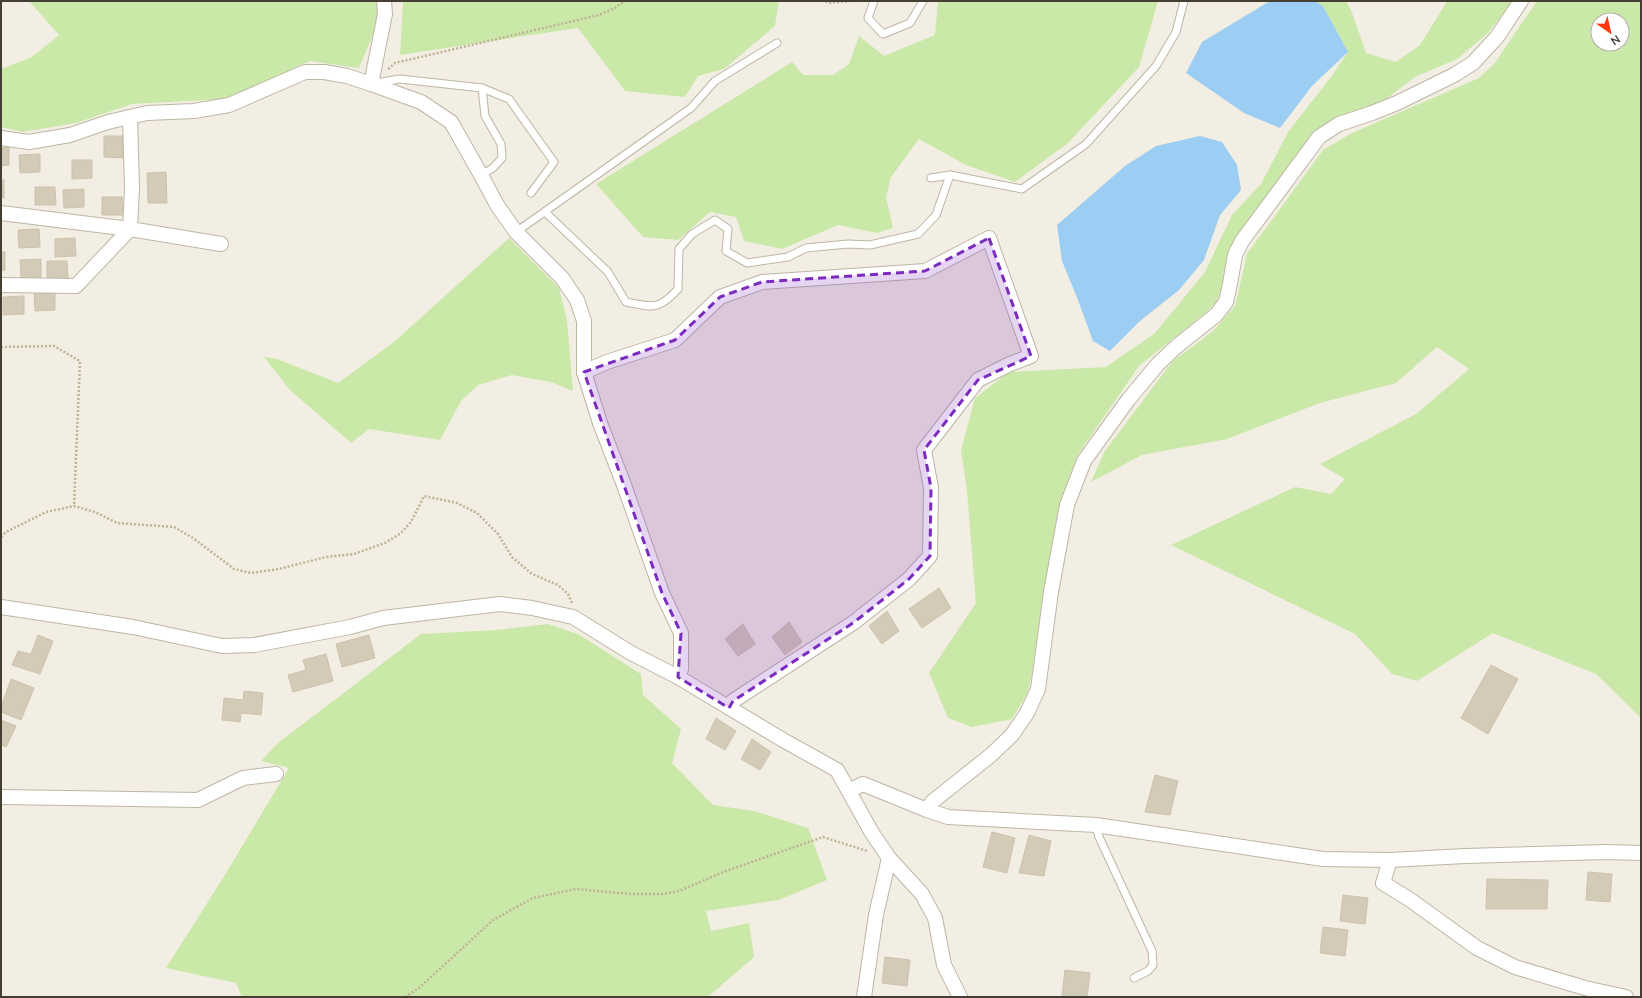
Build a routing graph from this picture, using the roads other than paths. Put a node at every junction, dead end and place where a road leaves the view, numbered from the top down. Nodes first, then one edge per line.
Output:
1 (384, 1) edge
2 (874, 1) edge
3 (923, 1) edge
4 (1184, 1) edge
5 (1521, 1) edge
6 (777, 43) dead end
7 (371, 84) junction
8 (482, 88) junction
9 (130, 117) junction
10 (1, 138) edge
11 (481, 175) junction
12 (950, 175) junction
13 (931, 178) dead end
14 (531, 193) dead end
15 (544, 212) junction
16 (1, 213) edge
17 (130, 229) junction
18 (516, 232) junction
19 (221, 244) dead end
20 (1, 285) edge
21 (584, 372) junction
22 (1, 607) edge
23 (678, 677) junction
24 (729, 708) junction
25 (276, 774) dead end
26 (849, 792) junction
27 (1, 797) edge
28 (927, 810) junction
29 (1096, 825) junction
30 (1641, 853) edge
31 (889, 858) junction
32 (1390, 860) junction
33 (1134, 978) dead end
34 (864, 997) edge
35 (960, 997) edge
36 (1626, 997) edge

1 - 7 street
2 - 3 lane
4 - 12 lane
5 - 28 street
6 - 15 lane
7 - 8 lane
7 - 9 street
7 - 11 street
8 - 11 lane
8 - 14 lane
9 - 10 street
9 - 17 street
11 - 18 street
12 - 13 lane
12 - 15 lane
15 - 18 lane
16 - 17 street
17 - 19 street
17 - 20 street
18 - 21 street
21 - 23 street
21 - 24 street
22 - 23 street
23 - 24 street
24 - 26 street
25 - 27 street
26 - 28 street
26 - 31 street
28 - 29 street
29 - 32 street
29 - 33 lane
30 - 32 street
31 - 34 street
31 - 35 street
32 - 36 street

